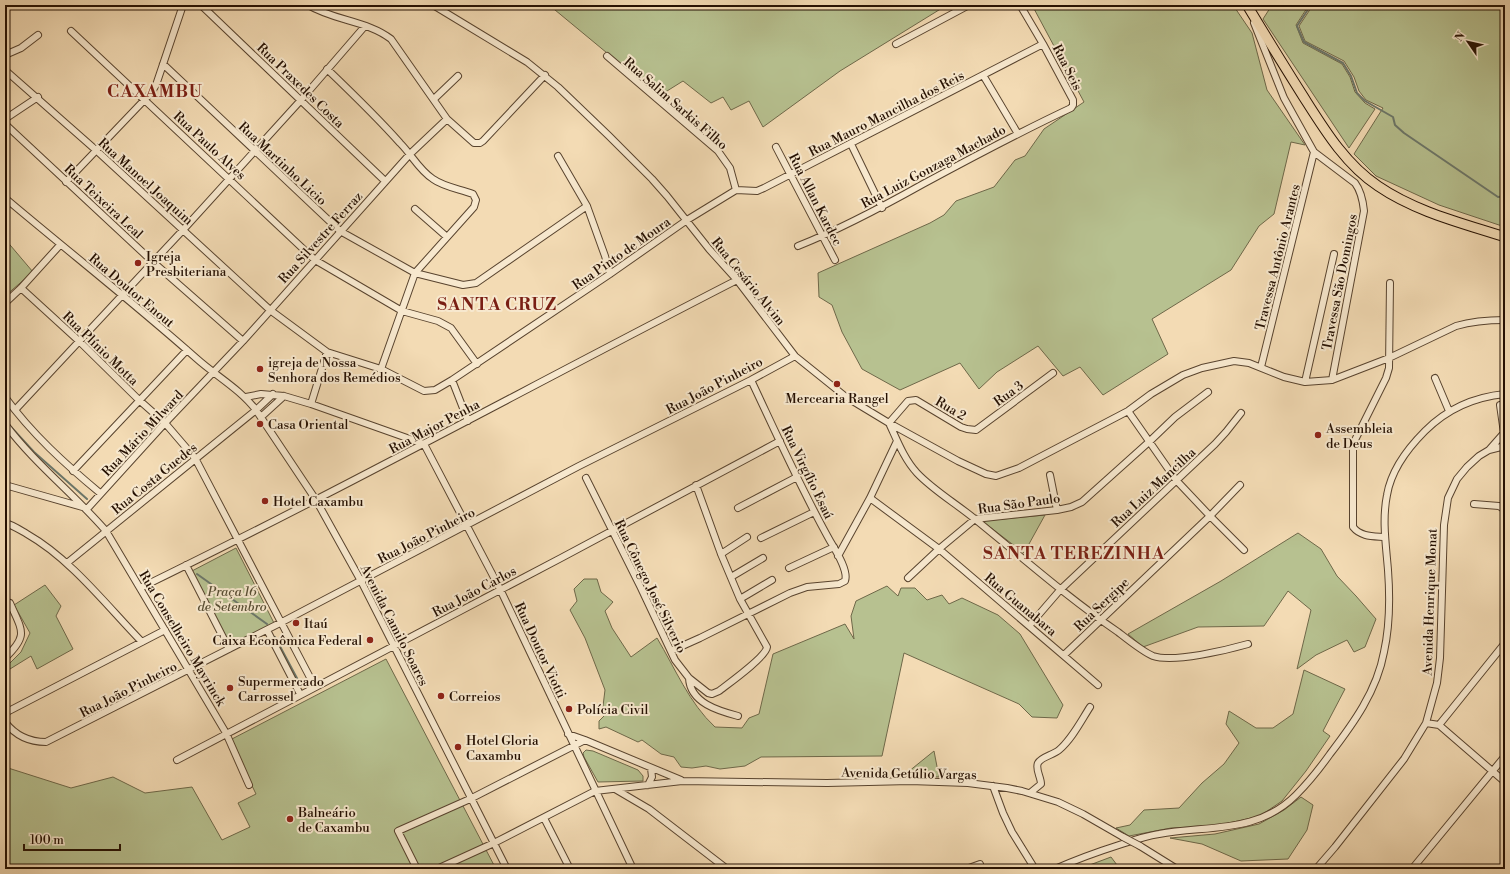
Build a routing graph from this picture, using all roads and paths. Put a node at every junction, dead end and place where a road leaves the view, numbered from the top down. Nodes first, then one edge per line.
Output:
1 (183, 5) edge
2 (201, 5) edge
3 (308, 5) edge
4 (433, 5) edge
5 (969, 5) edge
6 (1020, 5) edge
7 (1248, 7) edge
8 (365, 26) junction
9 (71, 31) dead end
10 (38, 35) dead end
11 (896, 44) dead end
12 (1043, 44) junction
13 (5, 55) edge
14 (607, 56) dead end
15 (162, 64) junction
16 (327, 69) junction
17 (5, 70) edge
18 (545, 75) junction
19 (984, 75) junction
20 (458, 76) dead end
21 (38, 98) junction
22 (434, 99) junction
23 (145, 100) junction
24 (300, 100) junction
25 (1073, 100) joint
26 (5, 119) edge
27 (446, 119) junction
28 (5, 124) edge
29 (1018, 134) junction
30 (850, 144) junction
31 (776, 147) dead end
32 (97, 151) junction
33 (253, 151) junction
34 (1314, 152) junction
35 (410, 154) junction
36 (558, 156) dead end
37 (791, 175) junction
38 (228, 178) junction
39 (385, 181) junction
40 (66, 182) junction
41 (736, 190) junction
42 (5, 198) edge
43 (587, 206) junction
44 (882, 208) junction
45 (415, 209) dead end
46 (687, 220) junction
47 (183, 230) junction
48 (340, 231) junction
49 (822, 236) junction
50 (447, 237) junction
51 (1505, 237) edge
52 (60, 245) junction
53 (798, 246) dead end
54 (1334, 254) dead end
55 (315, 260) junction
56 (835, 260) dead end
57 (153, 262) junction
58 (415, 273) junction
59 (610, 274) junction
60 (737, 280) junction
61 (1390, 283) dead end
62 (21, 288) junction
63 (123, 295) junction
64 (5, 303) edge
65 (270, 310) junction
66 (402, 311) junction
67 (1505, 320) edge
68 (79, 341) junction
69 (243, 341) junction
70 (187, 350) junction
71 (327, 352) junction
72 (794, 356) junction
73 (1389, 358) junction
74 (477, 364) junction
75 (1261, 367) junction
76 (381, 369) junction
77 (213, 373) junction
78 (1053, 373) dead end
79 (1435, 378) dead end
80 (452, 380) junction
81 (751, 380) junction
82 (1332, 380) junction
83 (1305, 382) junction
84 (1208, 392) dead end
85 (273, 394) junction
86 (1505, 394) edge
87 (284, 396) junction
88 (5, 397) edge
89 (246, 397) junction
90 (139, 400) junction
91 (311, 404) junction
92 (1500, 405) dead end
93 (15, 410) junction
94 (256, 410) junction
95 (1128, 411) junction
96 (1449, 411) junction
97 (1240, 413) dead end
98 (261, 417) junction
99 (468, 421) junction
100 (164, 423) junction
101 (889, 423) junction
102 (5, 424) edge
103 (976, 430) joint
104 (1504, 434) edge
105 (780, 441) junction
106 (897, 441) junction
107 (1150, 441) junction
108 (424, 444) junction
109 (1505, 446) edge
110 (1489, 450) junction
111 (195, 458) junction
112 (73, 471) junction
113 (1050, 475) dead end
114 (797, 477) junction
115 (586, 478) dead end
116 (1176, 480) junction
117 (5, 485) edge
118 (696, 485) junction
119 (1240, 485) dead end
120 (100, 493) junction
121 (870, 498) junction
122 (316, 500) junction
123 (1474, 504) dead end
124 (738, 508) dead end
125 (87, 509) junction
126 (1057, 510) junction
127 (1505, 510) edge
128 (814, 512) junction
129 (1210, 516) junction
130 (975, 519) junction
131 (5, 523) edge
132 (467, 526) junction
133 (106, 531) junction
134 (611, 531) junction
135 (746, 537) dead end
136 (1385, 537) junction
137 (238, 538) junction
138 (761, 538) dead end
139 (834, 547) junction
140 (939, 549) junction
141 (1244, 550) dead end
142 (721, 554) junction
143 (838, 556) junction
144 (763, 558) dead end
145 (67, 563) junction
146 (186, 565) junction
147 (789, 568) dead end
148 (731, 577) junction
149 (908, 578) dead end
150 (772, 580) dead end
151 (361, 581) junction
152 (140, 588) junction
153 (500, 589) junction
154 (1060, 590) junction
155 (740, 599) junction
156 (10, 603) dead end
157 (747, 614) junction
158 (1099, 620) junction
159 (282, 622) junction
160 (1029, 626) junction
161 (165, 630) junction
162 (267, 630) junction
163 (142, 642) junction
164 (1505, 643) edge
165 (1248, 644) dead end
166 (394, 646) junction
167 (229, 649) junction
168 (671, 651) junction
169 (1064, 654) junction
170 (5, 658) edge
171 (189, 670) junction
172 (689, 678) junction
173 (1098, 685) dead end
174 (315, 687) junction
175 (300, 694) junction
176 (1090, 707) dead end
177 (5, 713) edge
178 (738, 716) dead end
179 (5, 722) edge
180 (1426, 723) junction
181 (1439, 725) junction
182 (226, 733) junction
183 (568, 734) junction
184 (586, 740) junction
185 (574, 745) junction
186 (1505, 756) edge
187 (177, 760) dead end
188 (651, 768) junction
189 (1493, 771) junction
190 (682, 781) junction
191 (1505, 782) edge
192 (249, 785) dead end
193 (648, 785) junction
194 (992, 786) junction
195 (616, 789) junction
196 (595, 791) junction
197 (1030, 793) junction
198 (470, 799) junction
199 (544, 818) junction
200 (494, 843) junction
201 (980, 864) dead end
202 (1505, 864) edge
203 (417, 869) edge
204 (437, 869) edge
205 (506, 869) edge
206 (570, 869) edge
207 (633, 869) edge
208 (727, 869) edge
209 (966, 869) edge
210 (1036, 869) edge
211 (1055, 869) edge
212 (1177, 869) edge
213 (1316, 869) edge
214 (1412, 869) edge
215 (1501, 869) edge

1 - 15 street
2 - 24 street, Rua Praxedes Costa
3 - 8 street
4 - 18 street, Rua Cesário Alvim
5 - 11 street
6 - 12 street, Rua Seis
7 - 34 street, Travessa São Domingos
7 - 51 highway
8 - 16 street
8 - 22 street
9 - 23 street, Rua Paulo Alves
10 - 13 street
12 - 19 street, Rua Mauro Mancilha dos Reis
12 - 25 street, Rua Seis
14 - 41 street, Rua Salim Sarkis Filho
15 - 23 street
15 - 33 street, Rua Martinho Licio
16 - 24 street
16 - 35 street
17 - 21 street, Rua Manoel Joaquim
18 - 27 street
18 - 46 street, Rua Cesário Alvim
19 - 29 street
19 - 30 street, Rua Mauro Mancilha dos Reis
20 - 22 street
21 - 26 street
21 - 32 street, Rua Manoel Joaquim
22 - 27 street
23 - 32 street
23 - 38 street, Rua Paulo Alves
24 - 33 street
24 - 39 street, Rua Praxedes Costa
25 - 29 street, Rua Luiz Gonzaga Machado
27 - 35 street, Rua Silvestre Ferraz
28 - 40 street, Rua Teixeira Leal
29 - 44 street, Rua Luiz Gonzaga Machado
30 - 37 street, Rua Mauro Mancilha dos Reis
30 - 44 street
31 - 37 street, Rua Allan Kardec
32 - 40 street
32 - 47 street, Rua Manoel Joaquim
33 - 38 street
33 - 48 street, Rua Martinho Licio
34 - 75 street, Travessa Antônio Arantes
34 - 82 street, Travessa São Domingos
35 - 39 street, Rua Silvestre Ferraz
35 - 50 street
36 - 43 street
37 - 41 street, Rua Mauro Mancilha dos Reis
37 - 49 street, Rua Allan Kardec
38 - 47 street
38 - 55 street, Rua Paulo Alves
39 - 48 street, Rua Silvestre Ferraz
40 - 57 street, Rua Teixeira Leal
41 - 46 street, Rua Pinto de Moura
42 - 52 street, Rua Doutor Enout
43 - 58 street, Rua Martinho Licio
43 - 59 street
44 - 49 street, Rua Luiz Gonzaga Machado
45 - 50 street
46 - 59 street, Rua Pinto de Moura
46 - 60 street, Rua Cesário Alvim
47 - 57 street
47 - 65 street, Rua Manoel Joaquim
48 - 55 street, Rua Silvestre Ferraz
48 - 58 street, Rua Martinho Licio
49 - 53 street, Rua Luiz Gonzaga Machado
49 - 56 street, Rua Allan Kardec
50 - 58 street
52 - 62 street
52 - 63 street, Rua Doutor Enout
54 - 83 street
55 - 65 street, Rua Silvestre Ferraz
55 - 66 street, Rua Paulo Alves
57 - 63 street
57 - 69 street, Rua Teixeira Leal
58 - 66 street
59 - 74 street, Rua Pinto de Moura
60 - 72 street, Rua Cesário Alvim
60 - 99 street, Rua Major Penha
61 - 73 street
62 - 64 street
62 - 68 street, Rua Plínio Motta
63 - 68 street
63 - 70 street, Rua Doutor Enout
65 - 69 street, Rua Silvestre Ferraz
65 - 71 street, Rua Pinto de Moura
66 - 74 street, Rua Paulo Alves
66 - 76 street
67 - 73 street, Rua Cesário Alvim
68 - 90 street, Rua Plínio Motta
68 - 93 street
69 - 77 street, Rua Silvestre Ferraz
70 - 77 street, Rua Doutor Enout
70 - 90 street
71 - 76 street, Rua Pinto de Moura
71 - 91 street
72 - 81 street, Rua João Pinheiro
72 - 101 street, Rua Cesário Alvim
73 - 82 street, Rua Cesário Alvim
73 - 136 street
74 - 80 street, Rua Pinto de Moura
75 - 83 street, Rua Cesário Alvim
75 - 95 street, Rua Cesário Alvim
76 - 80 street, Rua Pinto de Moura
77 - 89 street, Rua Doutor Enout
77 - 100 street, Rua Mário Milward
78 - 103 street, Rua 3
79 - 96 street
80 - 99 street
81 - 105 street, Rua Virgílio Esaú
81 - 132 street, Rua João Pinheiro
82 - 83 street, Rua Cesário Alvim
84 - 107 street, Rua São Paulo
85 - 87 street
85 - 89 street
85 - 94 street, Rua Costa Guedes
86 - 96 street
87 - 91 street
87 - 98 street
88 - 93 street
89 - 94 street, Rua Doutor Enout
90 - 100 street, Rua Plínio Motta
90 - 112 street
91 - 108 street
92 - 104 street
93 - 112 street
94 - 98 street, Rua Doutor Enout
94 - 111 street, Rua Costa Guedes
95 - 101 street, Rua Cesário Alvim
95 - 107 street
96 - 136 street
97 - 116 street, Rua Luiz Mancilha
98 - 122 street, Avenida Camilo Soares
99 - 108 street, Rua Major Penha
100 - 111 street, Rua Plínio Motta
100 - 120 street, Rua Mário Milward
101 - 103 street, Rua 2
101 - 106 street
102 - 125 street, Rua Conselheiro Mayrinck
104 - 110 street
105 - 114 street, Rua Virgílio Esaú
105 - 118 street, Rua João Carlos
106 - 121 street
106 - 130 street
107 - 116 street
107 - 126 street, Rua São Paulo
108 - 122 street, Rua Major Penha
108 - 132 street, Rua Doutor Viotti
109 - 110 street, Avenida Henrique Monat
110 - 180 street, Avenida Henrique Monat
111 - 133 street, Rua Costa Guedes
111 - 137 street, Rua Plínio Motta
112 - 120 street
113 - 126 street
114 - 124 street
114 - 128 street, Rua Virgílio Esaú
115 - 134 street, Rua Cônego José Silverio
116 - 129 street
116 - 154 street, Rua Luiz Mancilha
117 - 125 street
118 - 134 street, Rua João Carlos
118 - 142 street
119 - 129 street, Rua Sergipe
120 - 125 street, Rua Mário Milward
121 - 140 street, Rua Guanabara
121 - 143 street
122 - 137 street, Rua Major Penha
122 - 151 street, Avenida Camilo Soares
123 - 127 street
125 - 133 street, Rua Conselheiro Mayrinck
126 - 130 street, Rua São Paulo
128 - 138 street
128 - 139 street, Rua Virgílio Esaú
129 - 141 street
129 - 158 street, Rua Sergipe
130 - 140 street, Rua São Paulo
130 - 154 street
131 - 145 street
132 - 151 street, Rua João Pinheiro
132 - 153 street, Rua Doutor Viotti
133 - 145 street, Rua Costa Guedes
133 - 152 street, Rua Conselheiro Mayrinck
134 - 153 street, Rua João Carlos
134 - 168 street, Rua Cônego José Silverio
135 - 142 street
136 - 211 street
137 - 146 street, Rua Major Penha
137 - 159 street, Rua Plínio Motta
139 - 143 street, Rua Virgílio Esaú
139 - 147 street
140 - 149 street, Rua São Paulo
140 - 160 street, Rua Guanabara
142 - 148 street
143 - 157 street, Rua Virgílio Esaú
144 - 148 street
145 - 163 street
146 - 152 street, Rua Major Penha
146 - 167 street
148 - 155 street
150 - 155 street
151 - 159 street, Rua João Pinheiro
151 - 166 street, Avenida Camilo Soares
152 - 161 street, Rua Conselheiro Mayrinck
153 - 166 street, Rua João Carlos
153 - 183 street, Rua Doutor Viotti
154 - 158 street
154 - 160 street, Rua Luiz Mancilha
155 - 157 street
156 - 170 street
157 - 168 street
157 - 172 street, Rua Cônego José Silverio
158 - 165 street
158 - 169 street, Rua Sergipe
159 - 162 street, Rua João Pinheiro
159 - 174 street, Rua Plínio Motta
160 - 169 street, Rua Guanabara
161 - 163 street
161 - 171 street, Rua Conselheiro Mayrinck
162 - 167 street, Rua João Pinheiro
162 - 175 street
163 - 177 street
164 - 181 street
166 - 174 street, Rua João Carlos
166 - 198 street, Avenida Camilo Soares
167 - 171 street, Rua João Pinheiro
168 - 172 street, Rua Cônego José Silverio
169 - 173 street, Rua Guanabara
171 - 179 street, Rua João Pinheiro
171 - 182 street, Rua Conselheiro Mayrinck
172 - 178 street
174 - 175 street, Rua João Carlos
175 - 182 street, Rua João Carlos
176 - 197 street
180 - 181 street
180 - 213 street, Avenida Henrique Monat
181 - 189 street
182 - 187 street, Rua João Carlos
182 - 192 street, Rua Conselheiro Mayrinck
183 - 184 street
183 - 185 street, Rua Doutor Viotti
184 - 185 street
184 - 188 street
185 - 196 street, Rua Doutor Viotti
185 - 198 street
186 - 189 street
188 - 190 street
188 - 193 street
189 - 191 street
189 - 214 street
190 - 193 street
190 - 194 street, Avenida Getúlio Vargas
193 - 195 street
194 - 197 street, Avenida Getúlio Vargas
194 - 210 street
195 - 196 street
195 - 208 street
196 - 199 street
196 - 207 street, Rua Doutor Viotti
197 - 212 street, Avenida Getúlio Vargas, bridge
198 - 200 street, Avenida Camilo Soares
198 - 203 street
199 - 200 street
199 - 206 street
200 - 204 street
200 - 205 street, Avenida Camilo Soares
201 - 209 street
202 - 215 street

